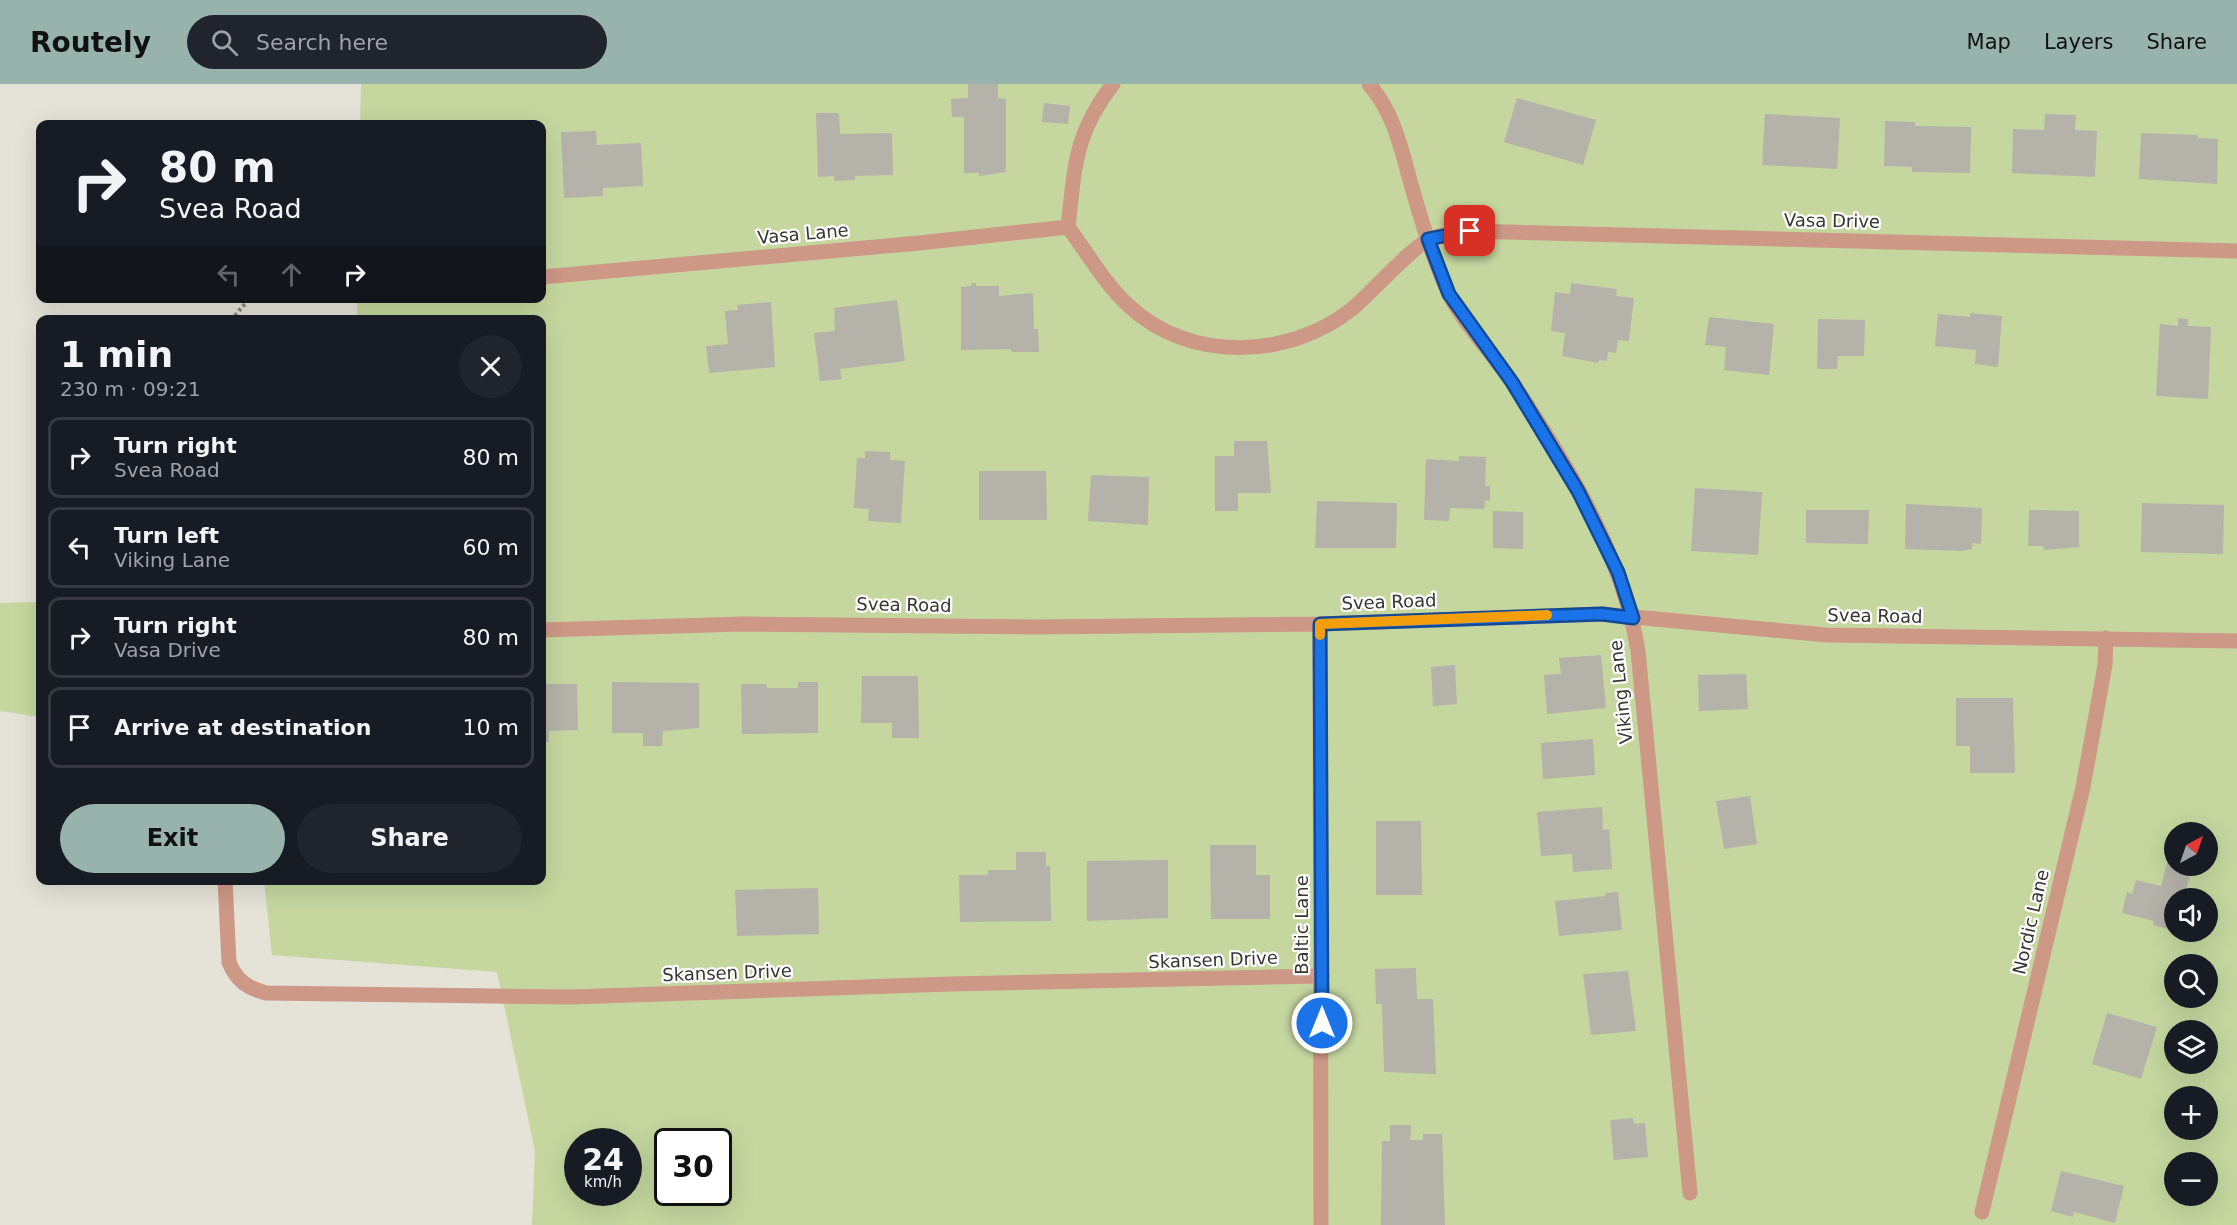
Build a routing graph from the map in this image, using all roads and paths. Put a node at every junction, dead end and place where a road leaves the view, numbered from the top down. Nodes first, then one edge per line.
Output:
1 (1113, 84) edge
2 (1369, 84) edge
3 (1068, 227) junction
4 (1428, 239) junction
5 (2237, 251) edge
6 (546, 277) edge
7 (246, 303) edge
8 (235, 315) edge
9 (1633, 618) junction
10 (1320, 624) junction
11 (546, 630) edge
12 (2106, 638) junction
13 (2237, 641) edge
14 (225, 885) edge
15 (1322, 976) junction
16 (1690, 1193) dead end
17 (1982, 1212) dead end
18 (1321, 1225) edge

1 - 3 street
2 - 4 street
3 - 4 street
3 - 6 street, Vasa Lane
4 - 5 street, Vasa Drive
4 - 9 street, Viking Lane
7 - 8 path
9 - 10 street, Svea Road
9 - 12 street, Svea Road
9 - 16 street, Viking Lane
10 - 11 street, Svea Road
10 - 15 street, Baltic Lane
12 - 13 street, Svea Road
12 - 17 street, Nordic Lane
14 - 15 street, Skansen Drive
15 - 18 street, Baltic Lane

